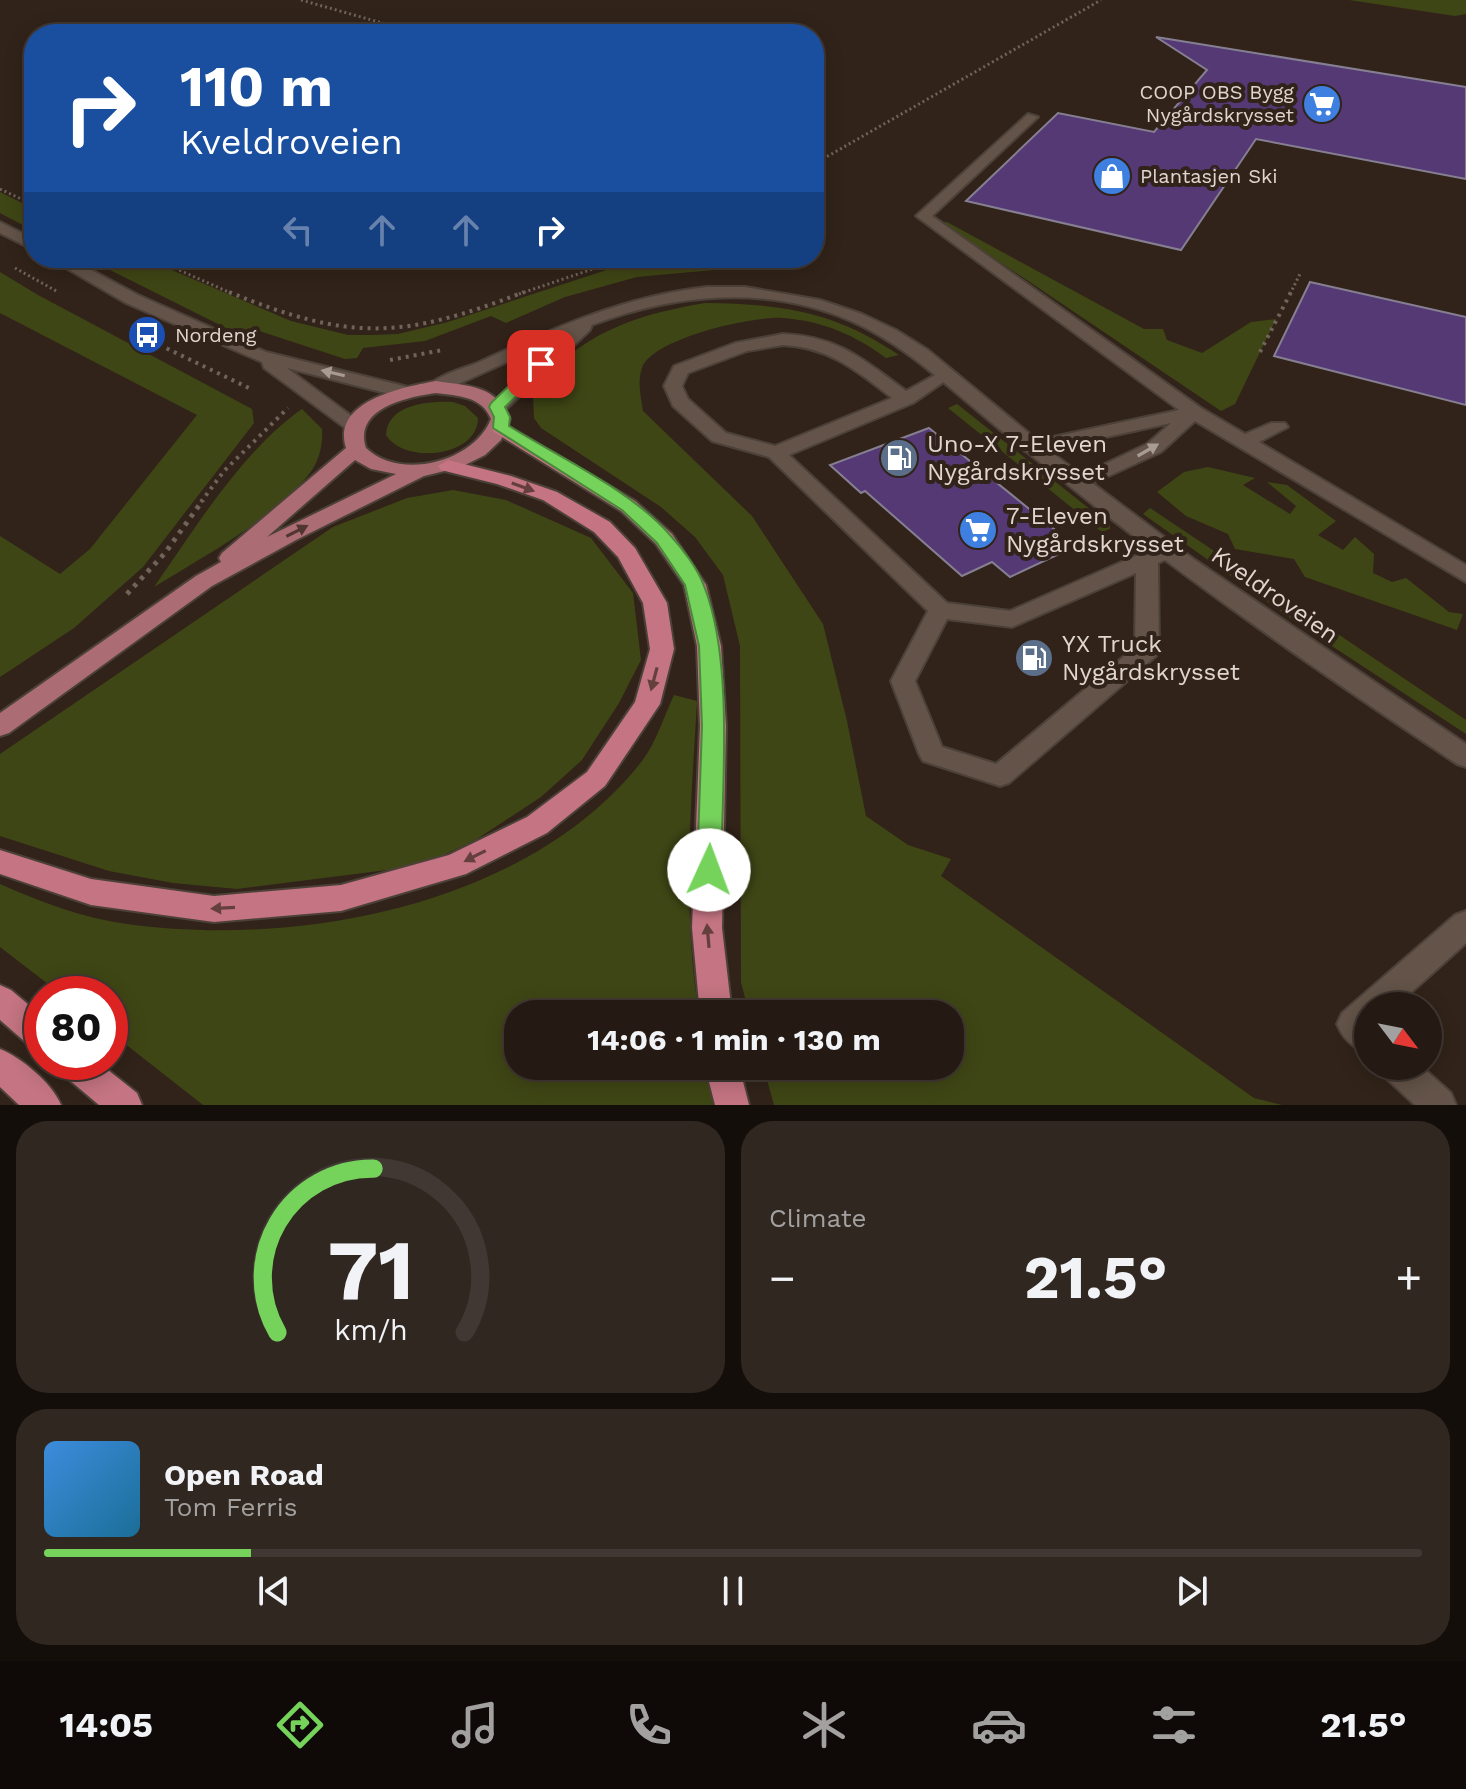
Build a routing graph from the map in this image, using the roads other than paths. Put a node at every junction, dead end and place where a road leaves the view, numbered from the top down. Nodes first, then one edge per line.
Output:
1 (1032, 117) dead end
2 (0, 227) edge
3 (24, 240) edge
4 (75, 268) edge
5 (590, 319) junction
6 (260, 356) junction
7 (946, 374) junction
8 (436, 387) junction
9 (405, 392) junction
10 (906, 399) junction
11 (1194, 412) junction
12 (499, 418) junction
13 (355, 426) junction
14 (1278, 427) dead end
15 (1245, 441) junction
16 (1032, 447) junction
17 (356, 449) junction
18 (776, 453) junction
19 (448, 466) junction
20 (420, 470) junction
21 (1078, 484) junction
22 (1157, 555) junction
23 (1466, 575) edge
24 (204, 581) junction
25 (940, 610) junction
26 (0, 726) edge
27 (1466, 757) edge
28 (0, 862) edge
29 (1466, 924) edge
30 (1394, 992) edge
31 (0, 1000) edge
32 (715, 1000) edge
33 (24, 1021) edge
34 (0, 1065) edge
35 (95, 1080) edge
36 (726, 1080) edge
37 (1412, 1080) edge
38 (44, 1105) edge
39 (125, 1105) edge
40 (732, 1105) edge
41 (1439, 1105) edge

1 - 11 street
2 - 3 street
4 - 6 street
5 - 7 street, Kveldroveien
5 - 8 street, Kveldroveien
5 - 12 street, Kveldroveien
9 -> 6 street
6 - 13 street
7 - 10 street
7 - 16 street, Kveldroveien
8 - 9 main road
8 - 12 main road
9 - 13 main road
10 - 18 street
10 - 18 street
11 - 15 street
11 - 16 street
21 -> 11 street
12 - 19 main road
32 -> 12 highway
13 - 17 main road
14 - 15 street
15 - 23 street
16 - 21 street, Kveldroveien
17 - 20 main road
17 - 24 main road
18 - 25 street
19 - 20 main road
19 -> 28 highway
24 -> 20 main road
21 - 22 street, Kveldroveien
22 - 25 street
22 - 25 street
22 - 27 street, Kveldroveien
24 - 26 main road
29 - 30 street
31 - 33 highway
34 - 38 highway
35 - 39 highway
36 - 40 highway
37 - 41 street

